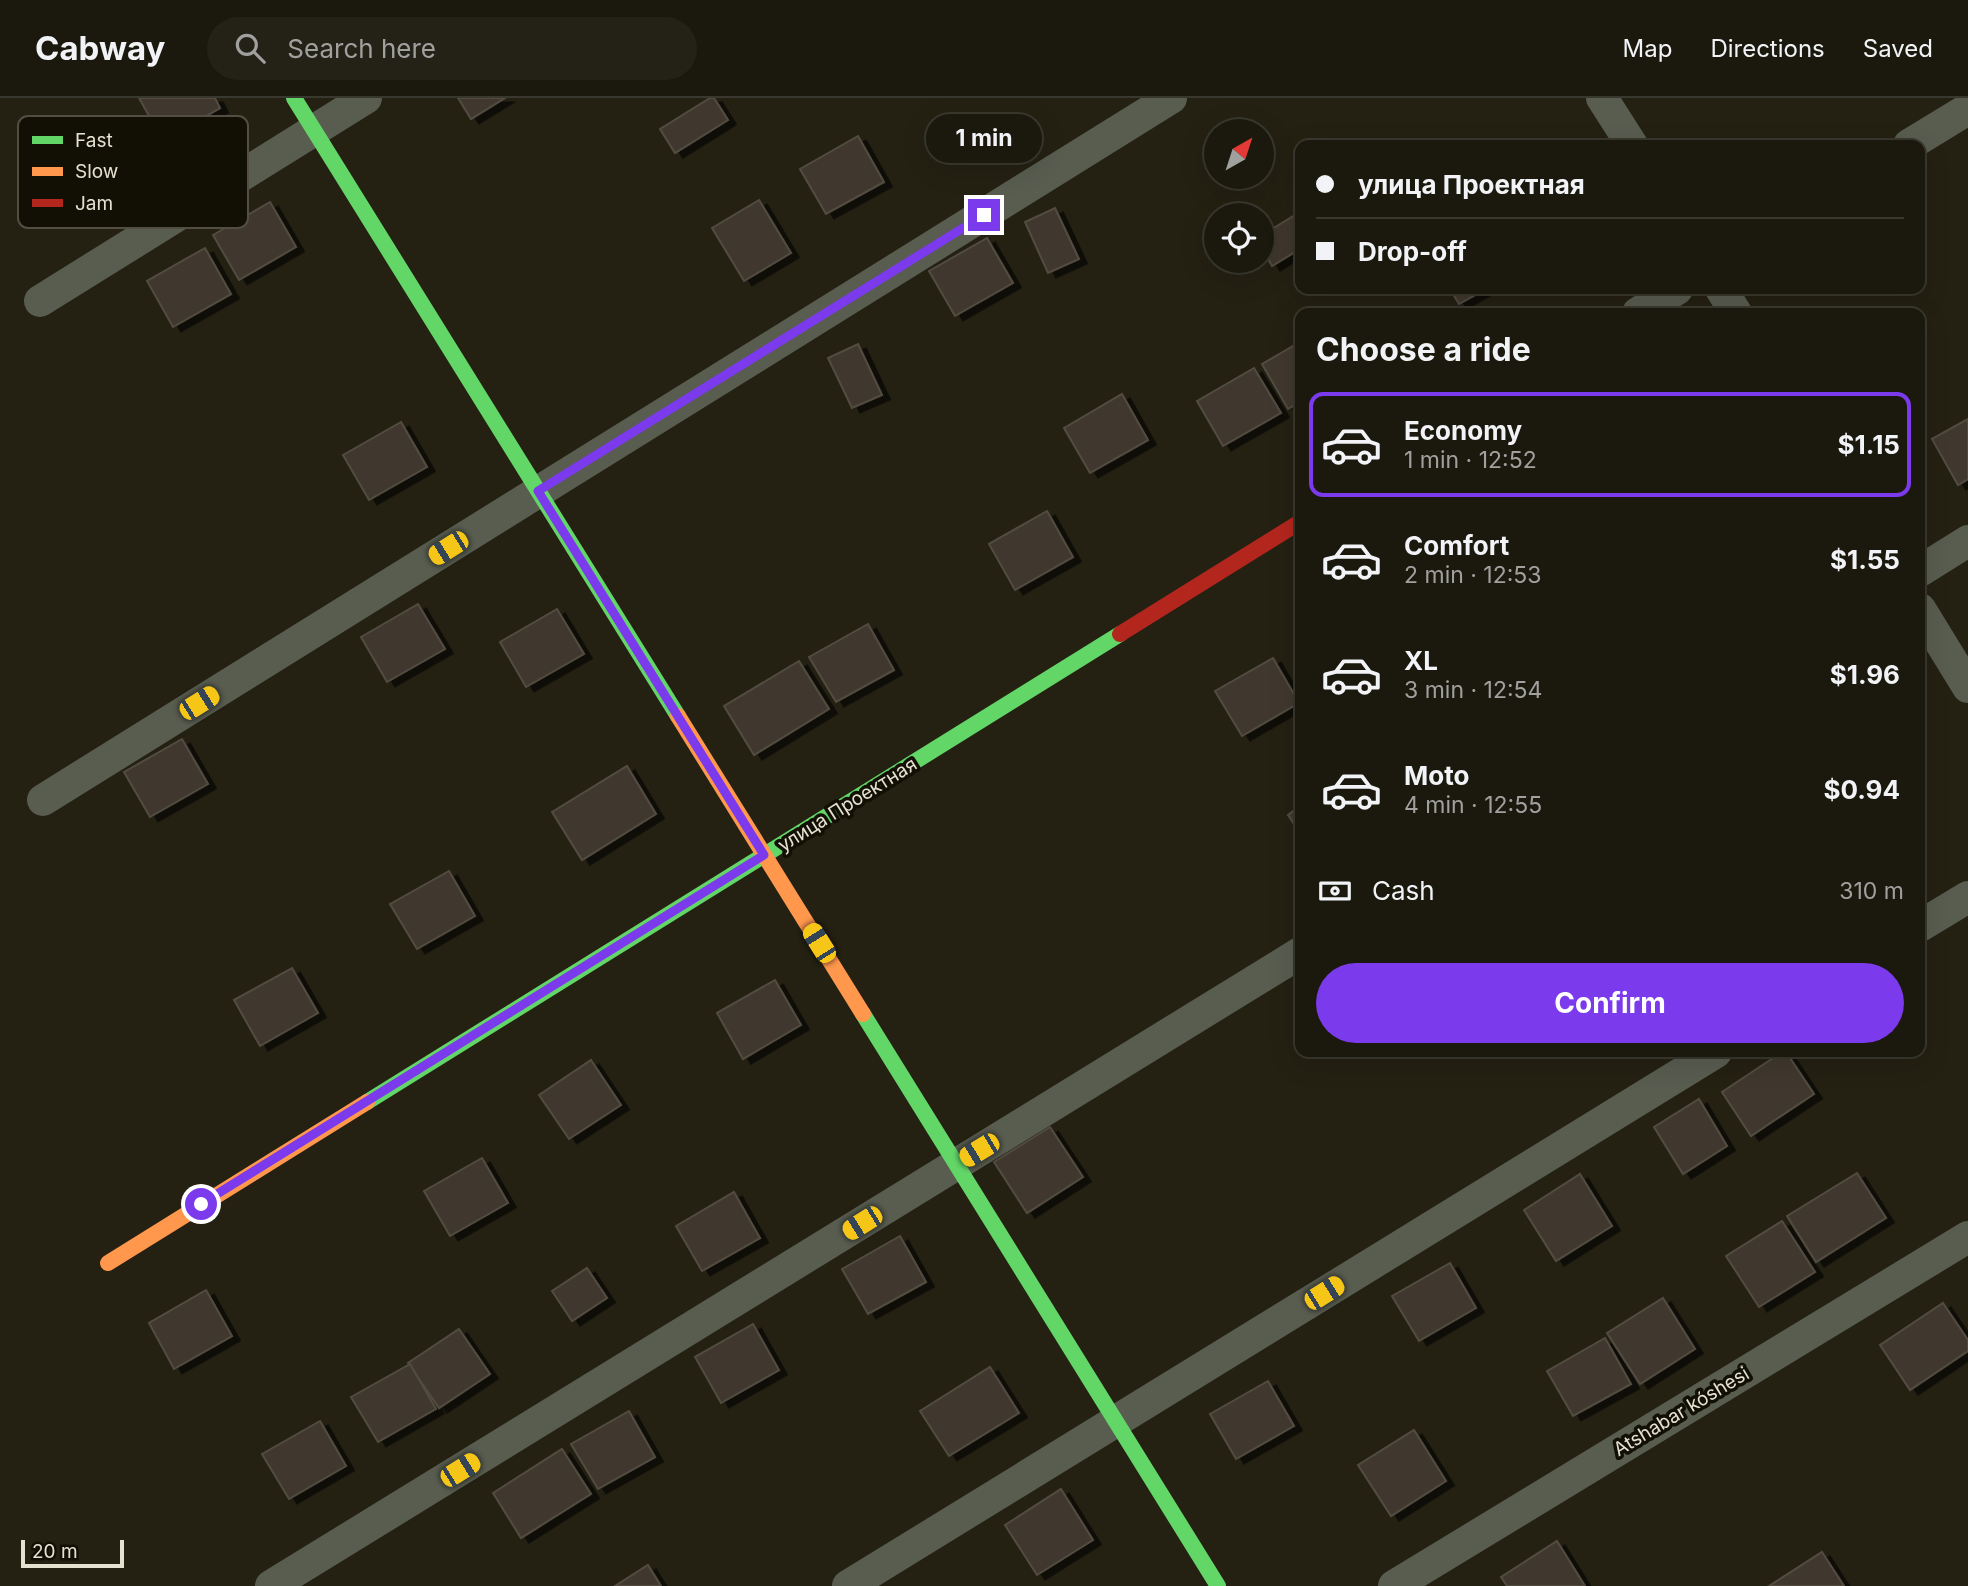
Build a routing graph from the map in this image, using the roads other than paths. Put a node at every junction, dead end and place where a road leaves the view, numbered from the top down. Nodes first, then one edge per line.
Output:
1 (294, 98) edge
2 (366, 98) edge
3 (1171, 98) edge
4 (1602, 98) edge
5 (1968, 108) edge
6 (314, 130) junction
7 (1629, 140) edge
8 (1917, 140) edge
9 (248, 171) edge
10 (157, 228) edge
11 (1669, 294) edge
12 (40, 301) dead end
13 (1646, 308) edge
14 (538, 491) junction
15 (1295, 525) edge
16 (1968, 541) edge
17 (1925, 568) edge
18 (1925, 617) edge
19 (1968, 687) edge
20 (43, 800) dead end
21 (764, 855) junction
22 (1968, 897) edge
23 (1925, 923) edge
24 (1295, 956) edge
25 (1708, 1057) edge
26 (956, 1164) junction
27 (1968, 1237) edge
28 (108, 1263) dead end
29 (1116, 1421) junction
30 (271, 1586) edge
31 (848, 1586) edge
32 (1218, 1586) edge
33 (1394, 1586) edge

1 - 6 street
2 - 6 street
3 - 14 street
4 - 7 street
5 - 8 street
6 - 9 street
6 - 14 street
10 - 12 street
11 - 13 street
14 - 20 street
14 - 21 street
15 - 21 street, улица Проектная
16 - 17 street
18 - 19 street
21 - 26 street
21 - 28 street, улица Проектная
22 - 23 street
24 - 26 street
25 - 29 street
26 - 29 street
26 - 30 street
27 - 33 street, Atshabar kóshesi
29 - 31 street
29 - 32 street

